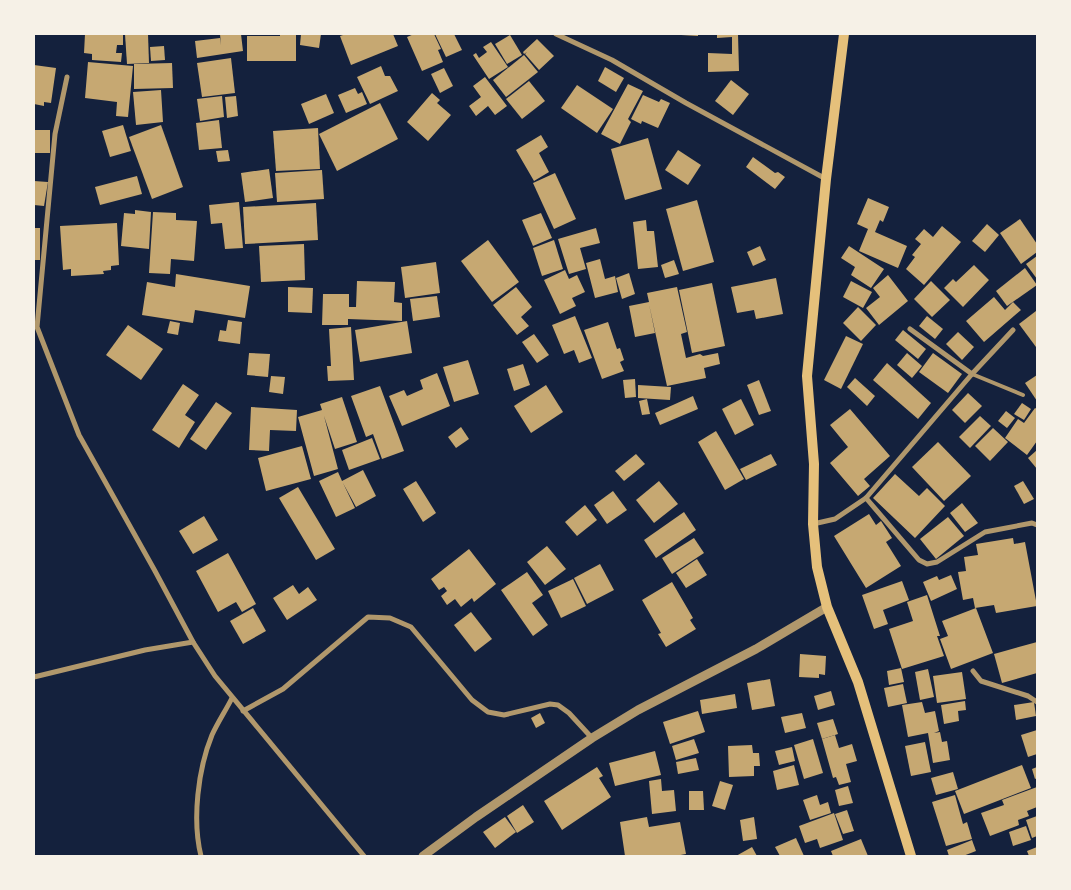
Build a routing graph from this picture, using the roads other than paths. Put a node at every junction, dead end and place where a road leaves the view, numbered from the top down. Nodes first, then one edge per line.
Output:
1 (556, 34) edge
2 (844, 34) edge
3 (67, 77) dead end
4 (826, 179) junction
5 (36, 327) edge
6 (910, 329) dead end
7 (1012, 330) dead end
8 (972, 374) junction
9 (1023, 395) dead end
10 (866, 498) junction
11 (813, 524) junction
12 (1037, 525) edge
13 (827, 607) junction
14 (193, 642) junction
15 (973, 670) dead end
16 (34, 677) edge
17 (232, 698) junction
18 (1037, 702) edge
19 (243, 711) junction
20 (592, 738) junction
21 (201, 856) edge
22 (364, 856) edge
23 (423, 856) edge
24 (911, 856) edge

1 - 4 street
2 - 4 main road
3 - 5 street
4 - 11 main road
5 - 14 street
6 - 8 street
7 - 8 street
8 - 9 lane
8 - 10 street
10 - 11 street
10 - 12 street
11 - 13 main road
13 - 20 street
13 - 24 main road
14 - 16 street
14 - 17 street
15 - 18 street
17 - 19 street
17 - 21 street
19 - 20 street
19 - 22 street
20 - 23 street

